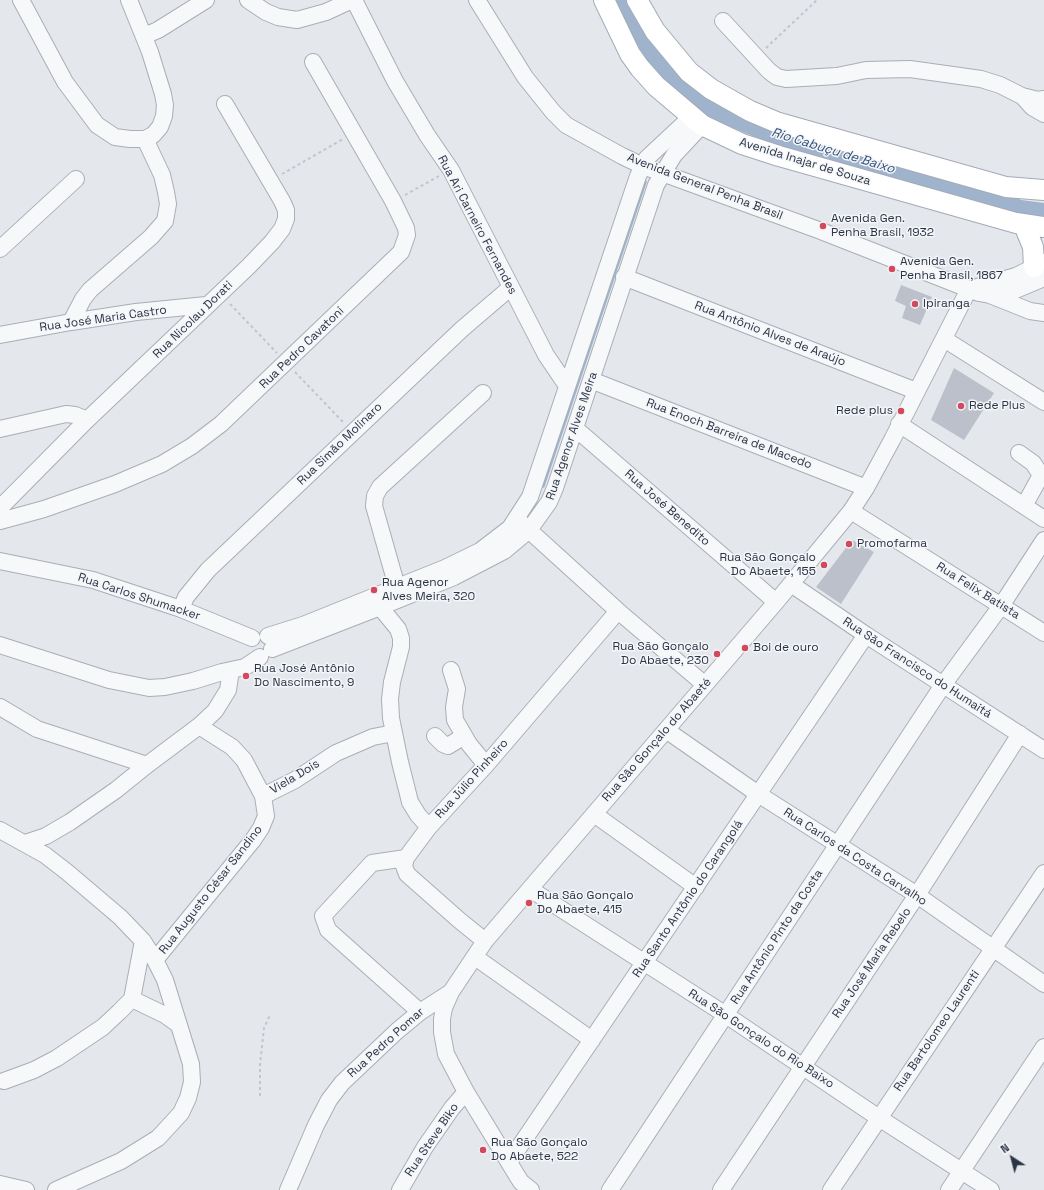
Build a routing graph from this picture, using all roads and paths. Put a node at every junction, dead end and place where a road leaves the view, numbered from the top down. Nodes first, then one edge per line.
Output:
1 (21, 0) edge
2 (129, 0) edge
3 (206, 0) edge
4 (248, 0) edge
5 (353, 0) edge
6 (478, 0) edge
7 (604, 0) edge
8 (638, 0) edge
9 (817, 0) edge
10 (723, 21) dead end
11 (144, 36) junction
12 (756, 57) junction
13 (313, 62) dead end
14 (1022, 96) junction
15 (1044, 99) edge
16 (225, 104) dead end
17 (1044, 114) edge
18 (696, 121) junction
19 (354, 133) junction
20 (145, 139) junction
21 (643, 166) junction
22 (451, 170) junction
23 (663, 173) junction
24 (76, 179) dead end
25 (271, 180) junction
26 (1044, 190) edge
27 (393, 201) junction
28 (1024, 225) junction
29 (1044, 227) edge
30 (0, 249) edge
31 (1041, 269) edge
32 (624, 277) junction
33 (510, 288) junction
34 (969, 289) junction
35 (990, 295) junction
36 (206, 305) junction
37 (1044, 313) edge
38 (72, 322) junction
39 (0, 335) edge
40 (944, 339) junction
41 (592, 380) junction
42 (567, 386) junction
43 (916, 391) junction
44 (483, 394) dead end
45 (1044, 402) edge
46 (87, 420) junction
47 (899, 424) junction
48 (576, 429) junction
49 (0, 430) edge
50 (1019, 453) dead end
51 (866, 488) junction
52 (530, 497) junction
53 (550, 502) junction
54 (1024, 506) junction
55 (0, 508) edge
56 (851, 511) junction
57 (1044, 519) edge
58 (0, 521) edge
59 (523, 525) junction
60 (1044, 540) edge
61 (0, 561) edge
62 (791, 584) junction
63 (397, 587) junction
64 (776, 602) junction
65 (1001, 606) junction
66 (380, 608) junction
67 (181, 609) junction
68 (618, 611) junction
69 (1044, 633) edge
70 (866, 636) junction
71 (0, 645) edge
72 (261, 647) junction
73 (235, 668) junction
74 (451, 670) dead end
75 (704, 684) junction
76 (943, 685) junction
77 (0, 707) edge
78 (199, 726) junction
79 (666, 730) junction
80 (394, 733) junction
81 (1020, 734) junction
82 (435, 736) dead end
83 (464, 736) junction
84 (1044, 750) edge
85 (147, 765) junction
86 (486, 765) junction
87 (758, 794) junction
88 (263, 796) junction
89 (594, 814) junction
90 (429, 827) junction
91 (0, 830) edge
92 (25, 843) junction
93 (837, 845) junction
94 (406, 858) junction
95 (1044, 872) edge
96 (696, 887) junction
97 (530, 889) junction
98 (917, 896) junction
99 (143, 941) junction
100 (486, 941) junction
101 (992, 948) junction
102 (475, 957) junction
103 (155, 960) junction
104 (644, 964) junction
105 (1044, 984) edge
106 (451, 992) junction
107 (132, 999) junction
108 (420, 1012) junction
109 (726, 1015) junction
110 (270, 1016) dead end
111 (179, 1025) junction
112 (592, 1040) junction
113 (1044, 1047) edge
114 (804, 1066) junction
115 (4, 1081) dead end
116 (466, 1092) junction
117 (260, 1096) dead end
118 (879, 1118) junction
119 (510, 1162) junction
120 (961, 1171) junction
121 (0, 1184) edge
122 (523, 1187) edge
123 (26, 1190) edge
124 (56, 1190) edge
125 (288, 1190) edge
126 (400, 1190) edge
127 (610, 1190) edge
128 (721, 1190) edge
129 (831, 1190) edge
130 (949, 1190) edge
131 (991, 1190) edge

1 - 20 street
2 - 11 street
3 - 11 street
4 - 5 street
5 - 22 street, Rua Ari Carneiro Fernandes
6 - 21 street, Avenida General Penha Brasil
7 - 18 main road, Avenida Inajar de Souza
8 - 26 main road
9 - 12 path
10 - 12 street
11 - 20 street
12 - 14 street
13 - 19 street, Rua Pedro Cavatoni
14 - 15 street
14 - 17 street
16 - 25 street, Rua Nicolau Dorati
18 - 21 street, Rua Agenor Alves Meira
18 - 23 street, Rua Agenor Alves Meira
18 - 28 main road, Avenida Inajar de Souza
19 - 25 path
19 - 27 street, Rua Pedro Cavatoni
20 - 38 street
21 - 23 street, Avenida General Penha Brasil
21 - 42 street, Rua Agenor Alves Meira
22 - 27 path
22 - 33 street, Rua Ari Carneiro Fernandes
23 - 32 street, Rua Agenor Alves Meira
23 - 34 street, Avenida General Penha Brasil
24 - 30 street
25 - 36 street, Rua Nicolau Dorati
27 - 58 street, Rua Pedro Cavatoni
28 - 29 main road, Avenida Inajar de Souza
28 - 31 main road
31 - 34 street
31 - 35 street, Avenida General Penha Brasil
32 - 41 street, Rua Agenor Alves Meira
32 - 43 street, Rua Antônio Alves de Araújo
33 - 42 street, Rua Ari Carneiro Fernandes
33 - 67 street, Rua Simão Molinaro
34 - 35 street, Avenida General Penha Brasil
34 - 40 street, Rua São Gonçalo do Abaeté
35 - 37 street
36 - 38 street, Rua José Maria Castro
36 - 46 street, Rua Nicolau Dorati
38 - 39 street, Rua José Maria Castro
40 - 43 street, Rua São Gonçalo do Abaeté
40 - 45 street
41 - 48 street, Rua Agenor Alves Meira
41 - 51 street, Rua Enoch Barreira de Macedo
42 - 52 street, Rua Agenor Alves Meira
43 - 47 street, Rua São Gonçalo do Abaeté
44 - 63 street
46 - 49 street
46 - 55 street, Rua Nicolau Dorati
47 - 51 street, Rua São Gonçalo do Abaeté
47 - 54 street
48 - 53 street, Rua Agenor Alves Meira
48 - 64 street, Rua José Benedito
50 - 54 street
51 - 56 street, Rua São Gonçalo do Abaeté
52 - 53 street
52 - 59 street, Rua Agenor Alves Meira
53 - 59 street, Rua Agenor Alves Meira
54 - 57 street
56 - 62 street, Rua São Gonçalo do Abaeté
56 - 65 street, Rua Felix Batista
59 - 63 street, Rua Agenor Alves Meira
59 - 66 street, Rua Agenor Alves Meira
59 - 68 street
60 - 65 street, Rua Antônio Pinto da Costa
61 - 67 street, Rua Carlos Shumacker
62 - 64 street, Rua São Gonçalo do Abaeté
62 - 70 street, Rua São Francisco do Humaitá
63 - 72 street, Rua Agenor Alves Meira
64 - 75 street, Rua São Gonçalo do Abaeté
65 - 69 street, Rua Felix Batista
65 - 76 street, Rua Antônio Pinto da Costa
66 - 72 street, Rua Agenor Alves Meira
66 - 80 street
67 - 72 street, Rua Carlos Shumacker
68 - 75 street
68 - 86 street, Rua Júlio Pinheiro
70 - 76 street, Rua São Francisco do Humaitá
70 - 87 street, Rua Santo Antônio do Carangolá
71 - 73 street, Rua Agenor Alves Meira
72 - 73 street, Rua Agenor Alves Meira
73 - 78 street
74 - 83 street
75 - 79 street, Rua São Gonçalo do Abaeté
76 - 81 street, Rua São Francisco do Humaitá
76 - 93 street, Rua Antônio Pinto da Costa
77 - 85 street
78 - 85 street
78 - 88 street, Viela Dois
79 - 87 street, Rua Carlos da Costa Carvalho
79 - 89 street, Rua São Gonçalo do Abaeté
80 - 88 street, Viela Dois
80 - 90 street
81 - 84 street, Rua São Francisco do Humaitá
81 - 98 street, Rua José Maria Rebelo
82 - 83 street
83 - 86 street
85 - 92 street
86 - 90 street, Rua Júlio Pinheiro
87 - 93 street, Rua Carlos da Costa Carvalho
87 - 96 street, Rua Santo Antônio do Carangolá
88 - 103 street, Rua Augusto César Sandino
89 - 96 street
89 - 97 street, Rua São Gonçalo do Abaeté
90 - 94 street, Rua Júlio Pinheiro
91 - 92 street
92 - 99 street
93 - 98 street, Rua Carlos da Costa Carvalho
93 - 109 street, Rua Antônio Pinto da Costa
94 - 100 street
94 - 108 street
95 - 101 street, Rua Bartolomeo Laurenti
96 - 104 street, Rua Santo Antônio do Carangolá
97 - 100 street, Rua São Gonçalo do Abaeté
97 - 104 street, Rua São Gonçalo do Rio Baixo
98 - 101 street, Rua Carlos da Costa Carvalho
98 - 114 street, Rua José Maria Rebelo
99 - 103 street
99 - 107 street
100 - 102 street, Rua São Gonçalo do Abaeté
101 - 105 street, Rua Carlos da Costa Carvalho
101 - 118 street, Rua Bartolomeo Laurenti
102 - 106 street, Rua São Gonçalo do Abaeté
102 - 112 street
103 - 111 street
104 - 109 street, Rua São Gonçalo do Rio Baixo
104 - 112 street, Rua Santo Antônio do Carangolá
106 - 108 street, Rua Pedro Pomar
106 - 116 street, Rua São Gonçalo do Abaeté
107 - 111 street
107 - 115 street
108 - 125 street, Rua Pedro Pomar
109 - 114 street, Rua São Gonçalo do Rio Baixo
109 - 127 street, Rua Antônio Pinto da Costa
110 - 117 path
111 - 124 street
112 - 119 street, Rua Santo Antônio do Carangolá
113 - 120 street
114 - 118 street, Rua São Gonçalo do Rio Baixo
114 - 128 street, Rua José Maria Rebelo
116 - 119 street, Rua São Gonçalo do Abaeté
116 - 126 street, Rua Steve Biko
118 - 120 street, Rua São Gonçalo do Rio Baixo
118 - 129 street, Rua Bartolomeo Laurenti
119 - 122 street, Rua São Gonçalo do Abaeté
120 - 130 street
120 - 131 street, Rua São Gonçalo do Rio Baixo
121 - 123 street

